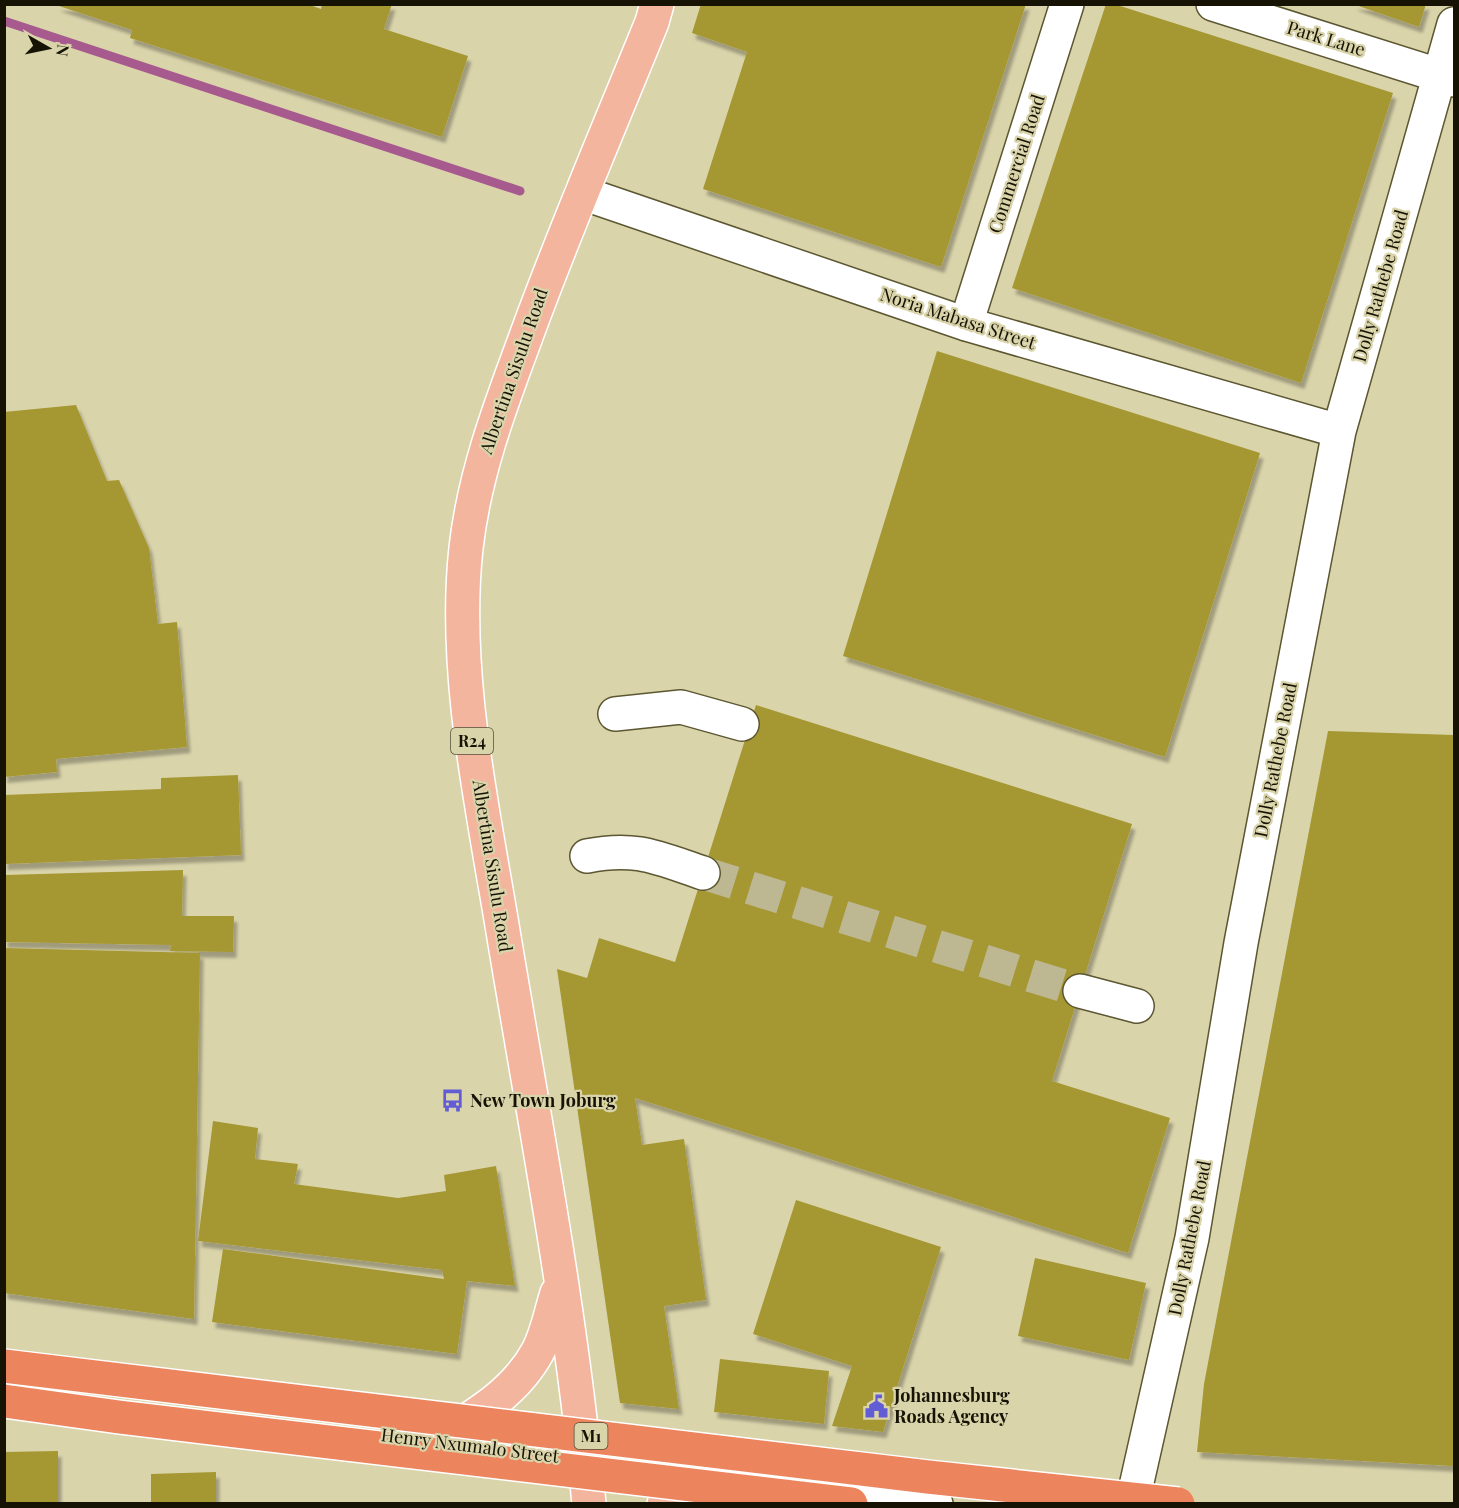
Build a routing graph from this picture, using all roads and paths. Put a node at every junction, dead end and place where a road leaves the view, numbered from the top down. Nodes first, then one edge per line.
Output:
1 (657, 4) edge
2 (1068, 4) edge
3 (1213, 4) edge
4 (1455, 24) edge
5 (1446, 77) edge
6 (582, 193) junction
7 (966, 324) junction
8 (1339, 431) junction
9 (615, 714) dead end
10 (742, 723) dead end
11 (587, 856) dead end
12 (703, 873) tunnel mouth
13 (1080, 991) tunnel mouth
14 (1137, 1006) dead end
15 (560, 1284) junction
16 (4, 1366) edge
17 (4, 1374) edge
18 (4, 1388) edge
19 (40, 1394) junction
20 (4, 1401) edge
21 (433, 1442) junction
22 (585, 1460) junction
23 (722, 1477) junction
24 (589, 1503) edge
25 (664, 1503) edge
26 (850, 1503) edge
27 (936, 1503) edge
28 (1132, 1503) edge
29 (1178, 1503) edge

1 - 6 main road, Albertina Sisulu Road / R24
2 - 7 street, Commercial Road
3 - 5 street, Park Lane
4 - 5 street, Dolly Rathebe Road
5 - 8 street, Dolly Rathebe Road
6 - 7 street, Noria Mabasa Street
6 - 15 main road, Albertina Sisulu Road / R24
7 - 8 street, Noria Mabasa Street
8 - 28 street, Dolly Rathebe Road
9 - 10 street
11 - 12 street
13 - 14 street
15 - 21 main road
15 - 22 main road, Albertina Sisulu Road / R24
16 - 29 highway, M1, bridge
17 - 19 main road
18 - 19 street, Henry Nxumalo Street
19 - 21 street, Henry Nxumalo Street
20 - 26 highway, M1, bridge
21 - 22 street, Henry Nxumalo Street
22 - 23 street, Henry Nxumalo Street
22 - 24 main road, Albertina Sisulu Road / R24
23 - 25 main road
23 - 27 street, Henry Nxumalo Street

